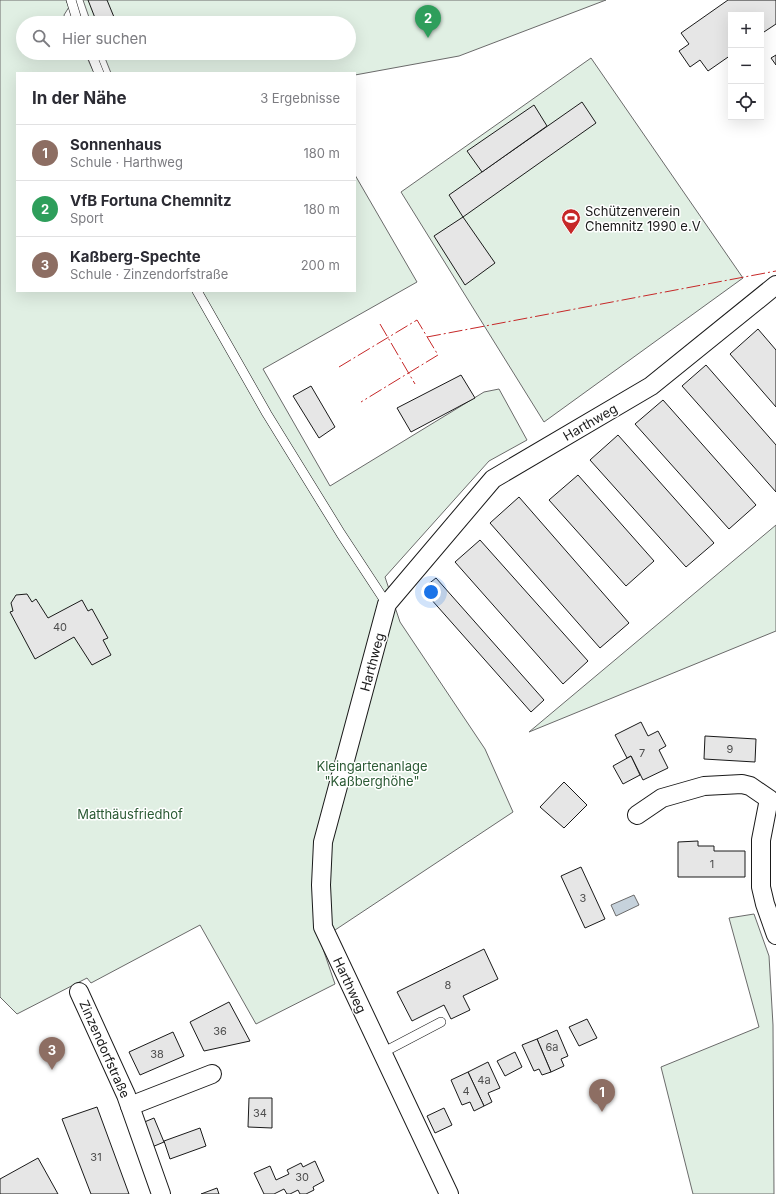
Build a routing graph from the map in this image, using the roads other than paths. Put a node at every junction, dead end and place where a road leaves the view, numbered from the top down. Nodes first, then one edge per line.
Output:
1 (71, 0) edge
2 (76, 16) edge
3 (94, 60) edge
4 (99, 72) edge
5 (776, 285) edge
6 (198, 292) edge
7 (387, 604) junction
8 (772, 800) edge
9 (637, 814) dead end
10 (776, 935) edge
11 (79, 992) dead end
12 (441, 1022) dead end
13 (382, 1053) junction
14 (212, 1074) dead end
15 (130, 1106) junction
16 (161, 1194) edge
17 (449, 1194) edge

1 - 2 lane
3 - 4 lane
5 - 7 street, Harthweg
6 - 7 lane
7 - 13 street, Harthweg
8 - 9 street
8 - 10 street
11 - 15 street, Zinzendorfstraße
12 - 13 lane
13 - 17 street, Harthweg
14 - 15 street, Zinzendorfstraße
15 - 16 street, Zinzendorfstraße

